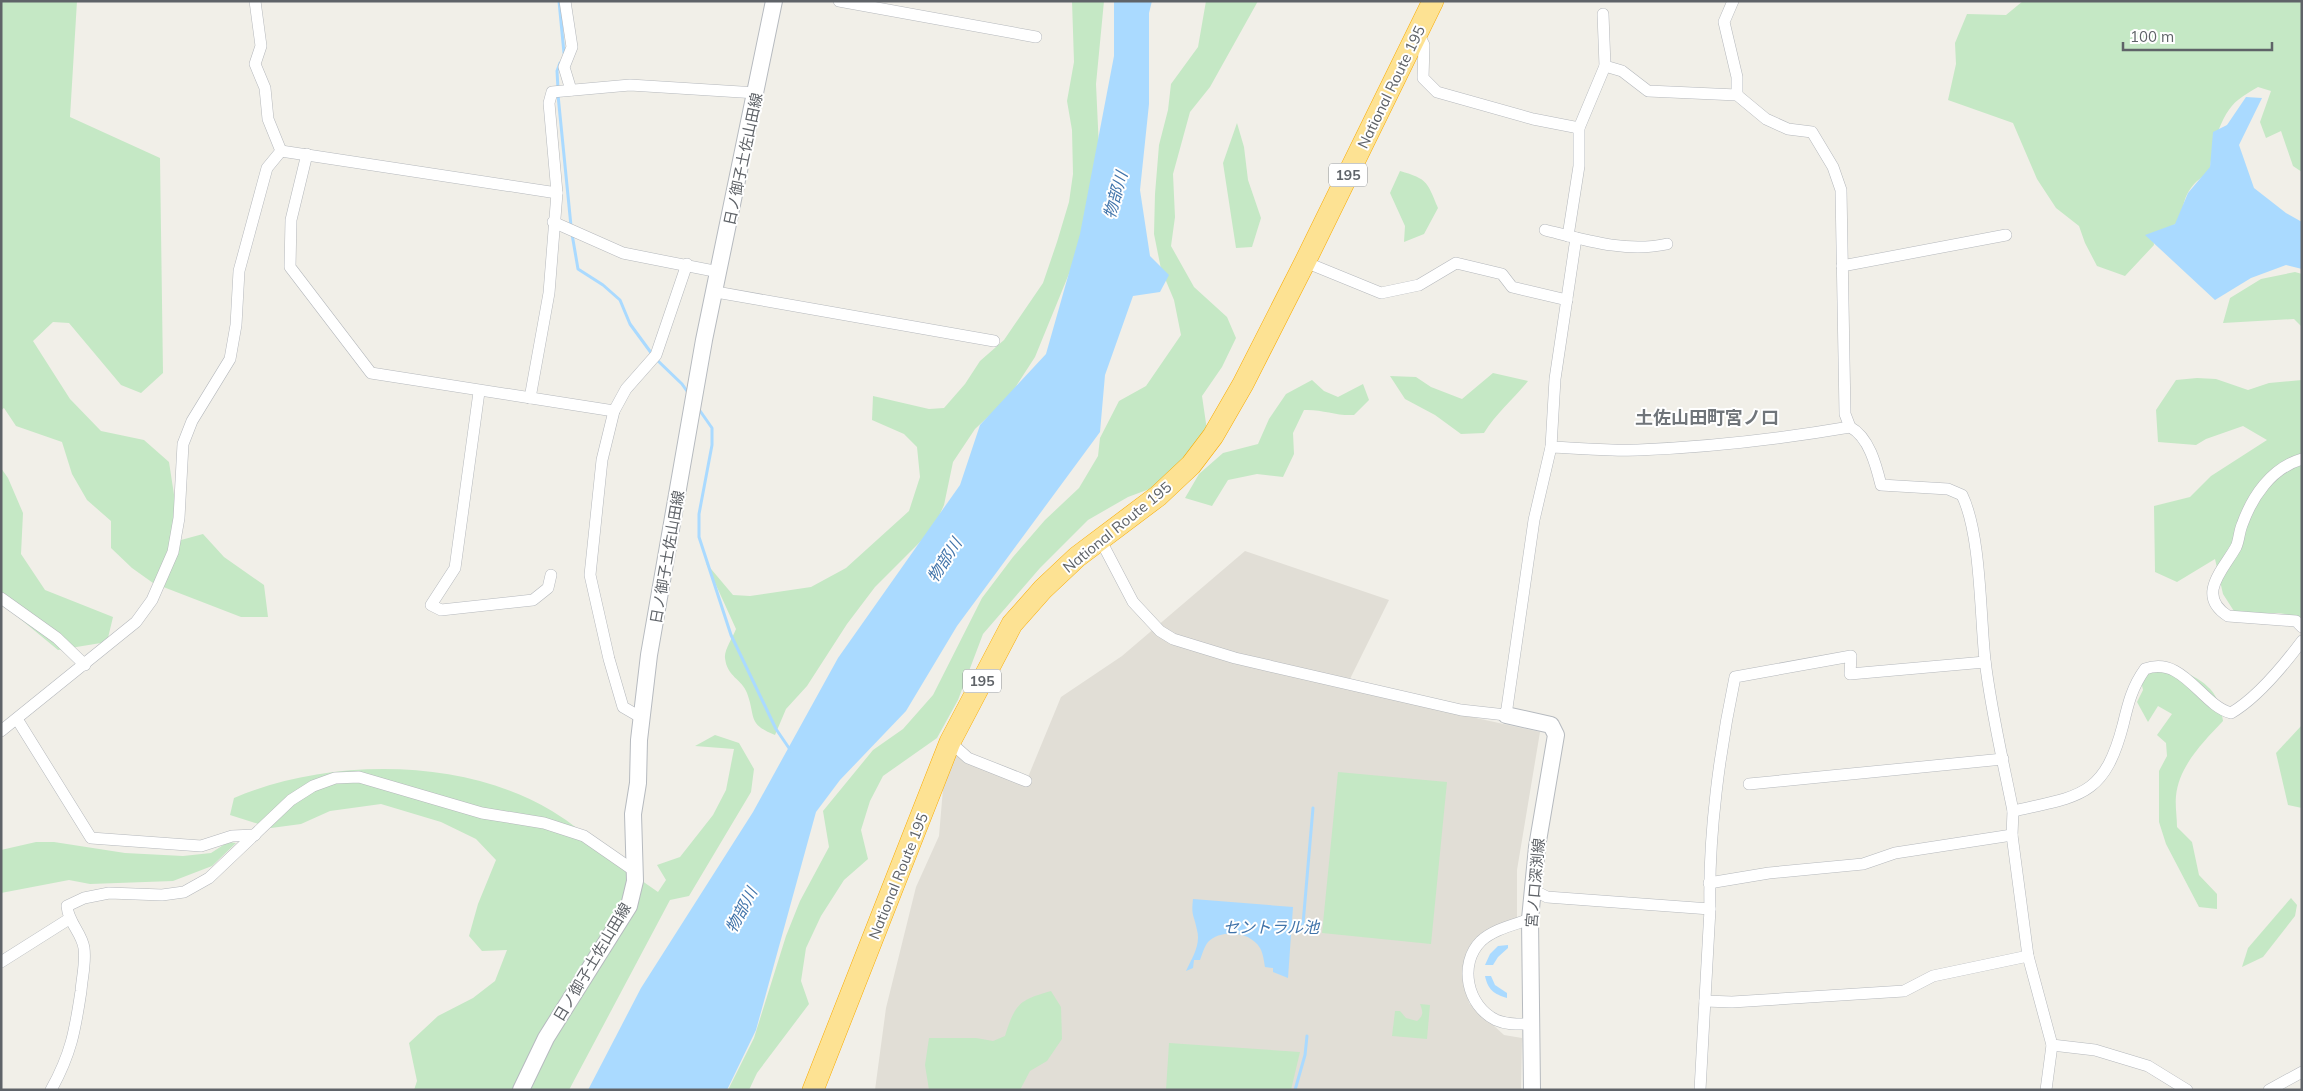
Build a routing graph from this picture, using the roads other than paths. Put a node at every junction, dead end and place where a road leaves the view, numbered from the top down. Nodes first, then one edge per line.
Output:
1 (255, 1) edge
2 (566, 1) edge
3 (774, 1) edge
4 (839, 1) edge
5 (1432, 1) edge
6 (1733, 1) edge
7 (1603, 14) dead end
8 (1418, 33) junction
9 (1036, 37) dead end
10 (1605, 66) junction
11 (569, 90) junction
12 (757, 94) junction
13 (1737, 95) junction
14 (1579, 128) junction
15 (281, 151) junction
16 (307, 154) junction
17 (557, 193) junction
18 (553, 222) junction
19 (1545, 230) dead end
20 (2006, 235) dead end
21 (1572, 237) junction
22 (1667, 244) dead end
23 (1305, 262) junction
24 (687, 264) junction
25 (1842, 266) junction
26 (718, 272) junction
27 (716, 292) junction
28 (1567, 300) junction
29 (994, 341) dead end
30 (479, 392) junction
31 (530, 398) junction
32 (614, 411) junction
33 (1850, 427) junction
34 (1550, 447) junction
35 (2302, 459) edge
36 (1100, 539) junction
37 (551, 575) dead end
38 (1, 598) edge
39 (2302, 627) edge
40 (2302, 641) edge
41 (1986, 662) junction
42 (85, 664) junction
43 (1506, 715) junction
44 (642, 718) junction
45 (17, 719) junction
46 (1, 731) edge
47 (950, 742) junction
48 (2003, 759) junction
49 (1026, 780) dead end
50 (1749, 784) dead end
51 (2013, 811) junction
52 (255, 835) junction
53 (2012, 835) junction
54 (636, 872) junction
55 (1709, 883) junction
56 (1533, 890) junction
57 (1710, 908) junction
58 (69, 919) junction
59 (1530, 919) junction
60 (2028, 956) junction
61 (1, 962) edge
62 (1705, 1001) junction
63 (1530, 1024) junction
64 (2052, 1045) junction
65 (2302, 1072) edge
66 (51, 1090) edge
67 (521, 1090) edge
68 (814, 1090) edge
69 (1532, 1090) edge
70 (1700, 1090) edge
71 (2046, 1090) edge
72 (2187, 1090) edge
73 (2269, 1090) edge

1 - 15 street
2 - 11 street
3 - 12 main road, 日ノ御子土佐山田線
4 - 9 street
5 - 8 highway, National Route 195 / 195
6 - 13 street
7 - 10 street
8 - 14 street
8 - 23 highway, National Route 195 / 195
10 - 13 street
10 - 14 street
11 - 12 street
11 - 17 street
12 - 26 main road, 日ノ御子土佐山田線
13 - 25 street
14 - 21 street
15 - 16 street
15 - 42 street
16 - 17 street
16 - 30 street
17 - 18 street
18 - 24 street
18 - 31 street
19 - 21 street
20 - 25 street
21 - 22 street
21 - 28 street
23 - 28 street
23 - 36 highway, National Route 195 / 195
24 - 26 street
24 - 32 street
25 - 33 street
26 - 27 main road, 日ノ御子土佐山田線
27 - 29 street
27 - 44 main road, 日ノ御子土佐山田線
28 - 34 street
30 - 31 street
30 - 37 street
31 - 32 street
32 - 44 street
33 - 34 street
33 - 41 street
34 - 43 street
35 - 39 street
36 - 43 street
36 - 47 highway, National Route 195 / 195
38 - 42 street
40 - 51 street
41 - 48 street
41 - 55 street
42 - 45 street
43 - 56 main road, 宮ノ口深渕線
44 - 54 main road, 日ノ御子土佐山田線
45 - 46 street
45 - 52 street
47 - 49 street
47 - 68 highway, National Route 195 / 195
48 - 50 street
48 - 51 street
51 - 53 street
52 - 54 street
52 - 58 street
53 - 55 street
53 - 60 street
54 - 67 main road, 日ノ御子土佐山田線
55 - 57 street
56 - 57 street
56 - 59 main road, 宮ノ口深渕線
57 - 62 street
58 - 61 street
58 - 66 street
59 - 63 main road, 宮ノ口深渕線
59 - 63 street
60 - 62 street
60 - 64 street
62 - 70 street
63 - 69 main road, 宮ノ口深渕線
64 - 71 street
64 - 72 street
65 - 73 street

